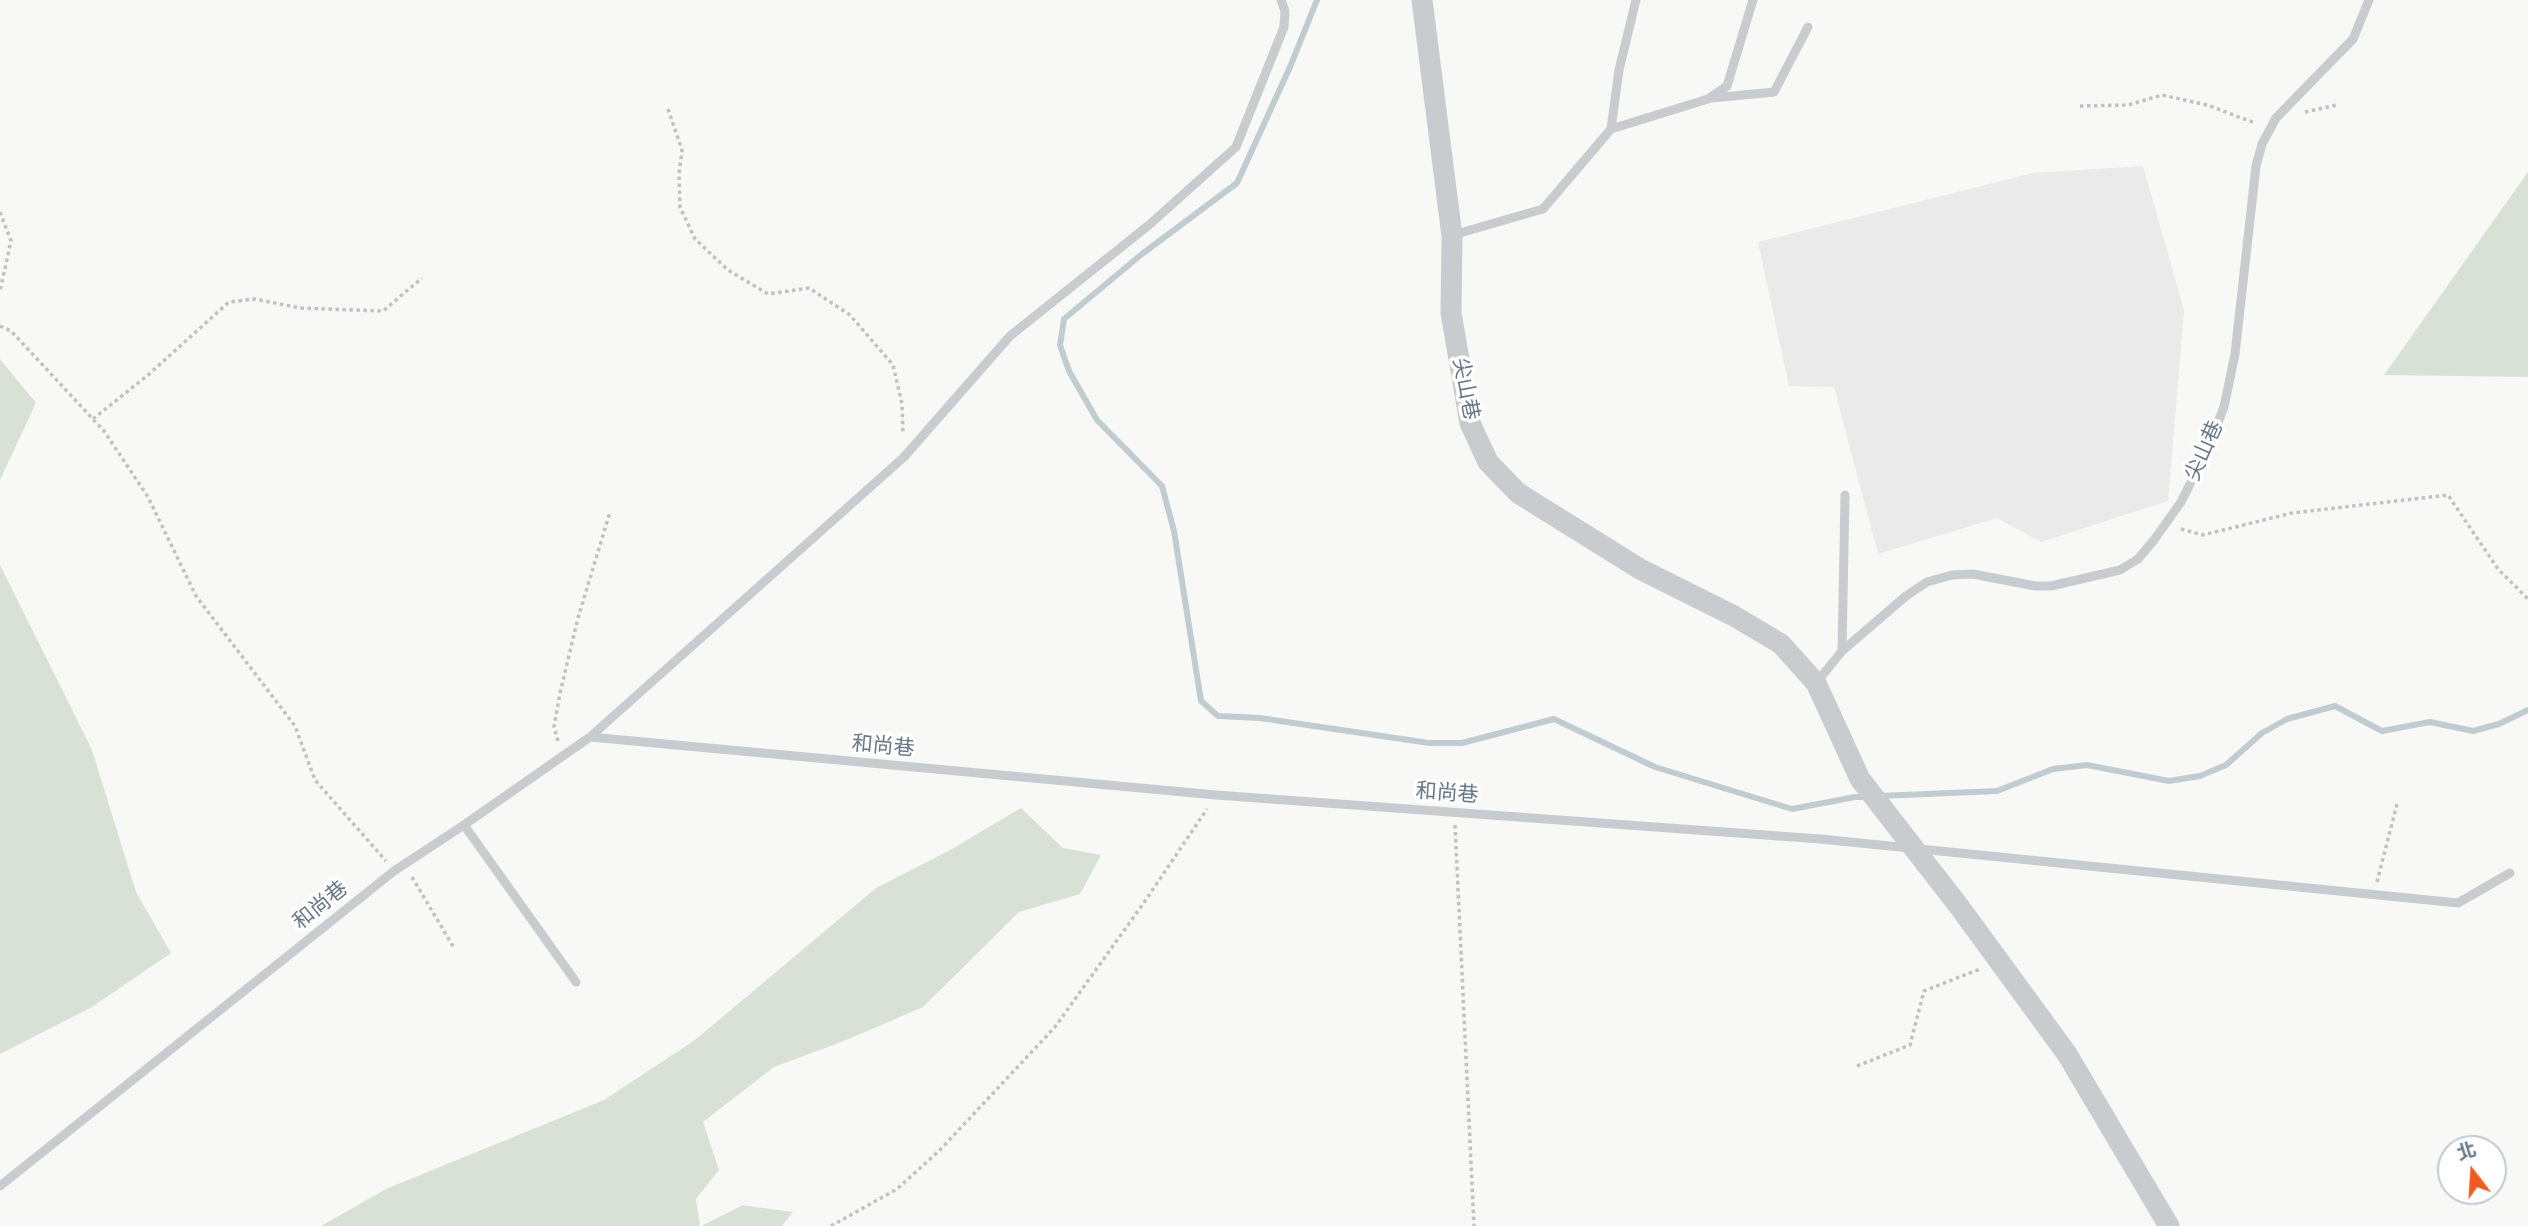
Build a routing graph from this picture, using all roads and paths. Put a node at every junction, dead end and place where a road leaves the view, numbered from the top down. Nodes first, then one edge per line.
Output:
1 (1281, 0) edge
2 (1422, 0) edge
3 (1636, 0) edge
4 (1753, 0) edge
5 (2368, 0) edge
6 (1808, 27) dead end
7 (1708, 99) junction
8 (2080, 106) dead end
9 (668, 108) dead end
10 (1611, 129) junction
11 (2270, 129) junction
12 (0, 212) edge
13 (1452, 236) junction
14 (422, 278) dead end
15 (0, 291) edge
16 (0, 327) edge
17 (93, 419) junction
18 (904, 457) junction
19 (1845, 495) dead end
20 (610, 512) dead end
21 (2165, 525) junction
22 (2528, 599) edge
23 (1842, 651) junction
24 (1816, 683) junction
25 (590, 737) junction
26 (561, 756) junction
27 (1216, 795) junction
28 (2397, 804) dead end
29 (1454, 813) junction
30 (464, 825) junction
31 (1912, 849) junction
32 (404, 864) junction
33 (394, 871) junction
34 (2510, 873) dead end
35 (2374, 894) junction
36 (454, 947) dead end
37 (1999, 961) junction
38 (576, 982) dead end
39 (1857, 1066) dead end
40 (0, 1186) edge
41 (831, 1226) edge
42 (1474, 1226) edge
43 (2169, 1226) edge

1 - 18 lane
2 - 13 street, 尖山巷
3 - 10 lane
4 - 7 lane
5 - 11 lane, 尖山巷
6 - 7 lane
7 - 10 lane
8 - 11 path
9 - 18 path
10 - 13 lane
11 - 21 lane, 尖山巷
12 - 15 path
13 - 24 street, 尖山巷
14 - 17 path
16 - 17 path
17 - 33 path
18 - 25 lane
19 - 23 lane
20 - 26 path
21 - 22 path
21 - 23 lane, 尖山巷
23 - 24 lane, 尖山巷
24 - 31 street, 尖山巷
25 - 26 lane, 和尚巷
25 - 27 lane, 和尚巷
26 - 30 lane, 和尚巷
27 - 29 lane, 和尚巷
27 - 41 path
28 - 35 path
29 - 31 lane, 和尚巷
29 - 42 path
30 - 32 lane, 和尚巷
30 - 38 lane
31 - 35 lane, 和尚巷
31 - 37 street, 尖山巷
32 - 33 lane, 和尚巷
32 - 36 path
33 - 40 lane, 和尚巷
34 - 35 lane, 和尚巷
37 - 39 path
37 - 43 street, 尖山巷

